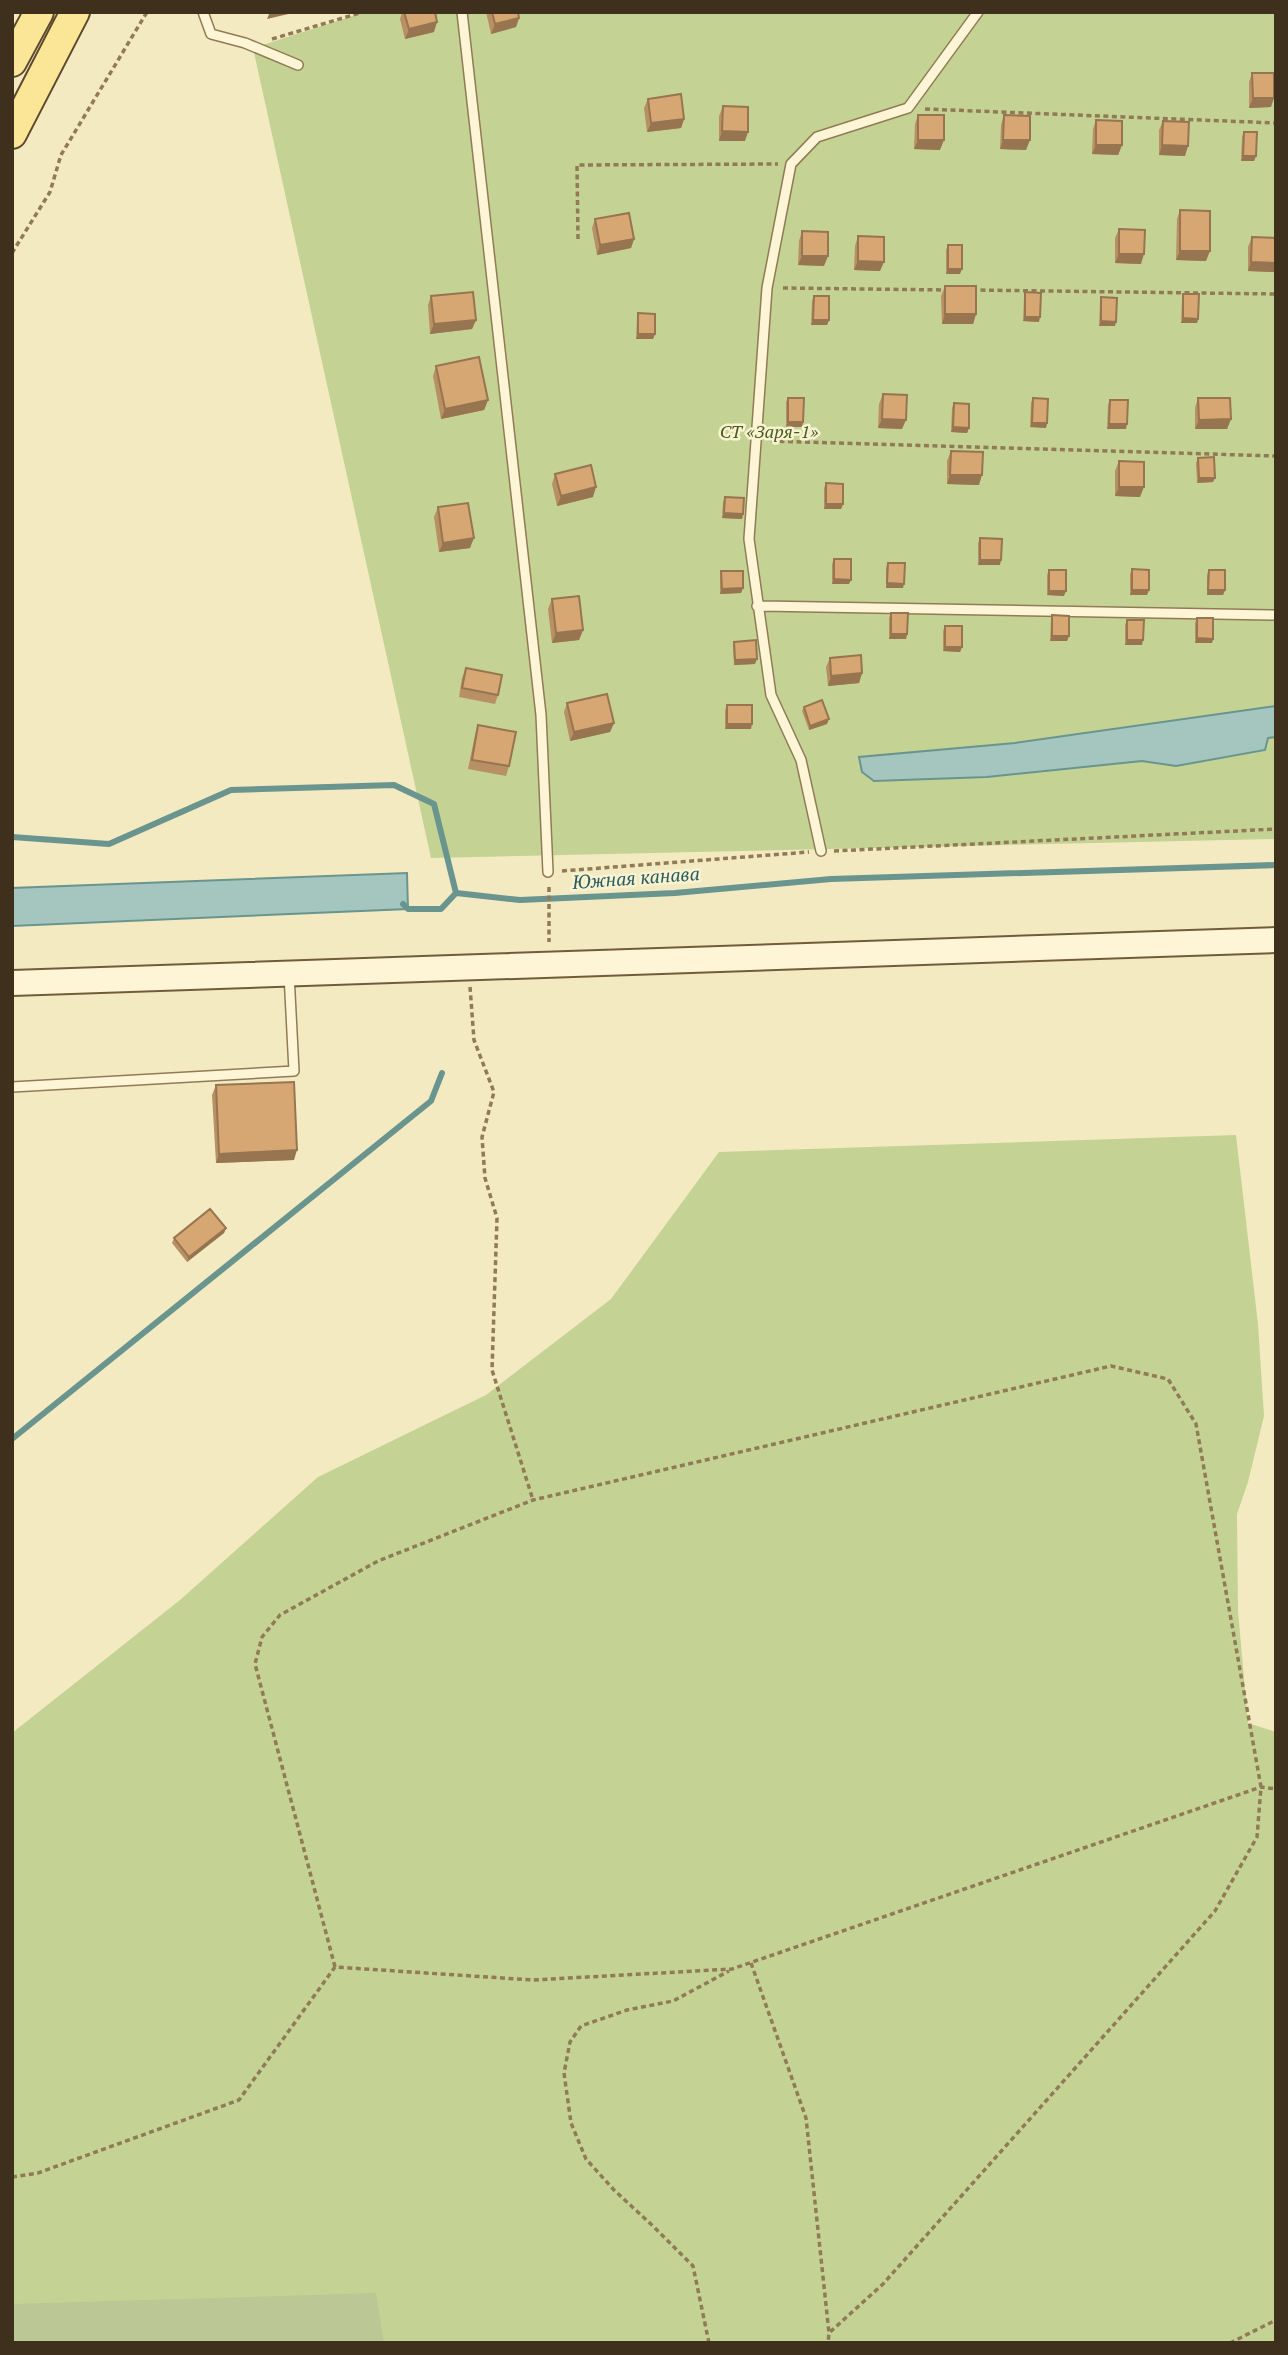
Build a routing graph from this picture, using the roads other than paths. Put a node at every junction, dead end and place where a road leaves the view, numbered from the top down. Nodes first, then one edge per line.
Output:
1 (39, 12) edge
2 (75, 12) edge
3 (202, 12) edge
4 (462, 12) edge
5 (978, 12) edge
6 (12, 62) edge
7 (298, 65) dead end
8 (12, 134) edge
9 (757, 606) junction
10 (1276, 615) edge
11 (821, 851) road end
12 (548, 872) road end
13 (1276, 940) edge
14 (289, 973) junction
15 (12, 983) edge
16 (12, 1087) edge

1 - 6 main road
2 - 8 main road
3 - 7 lane
4 - 12 lane
5 - 9 lane
9 - 10 lane
9 - 11 lane
13 - 14 main road
14 - 15 main road
14 - 16 lane

